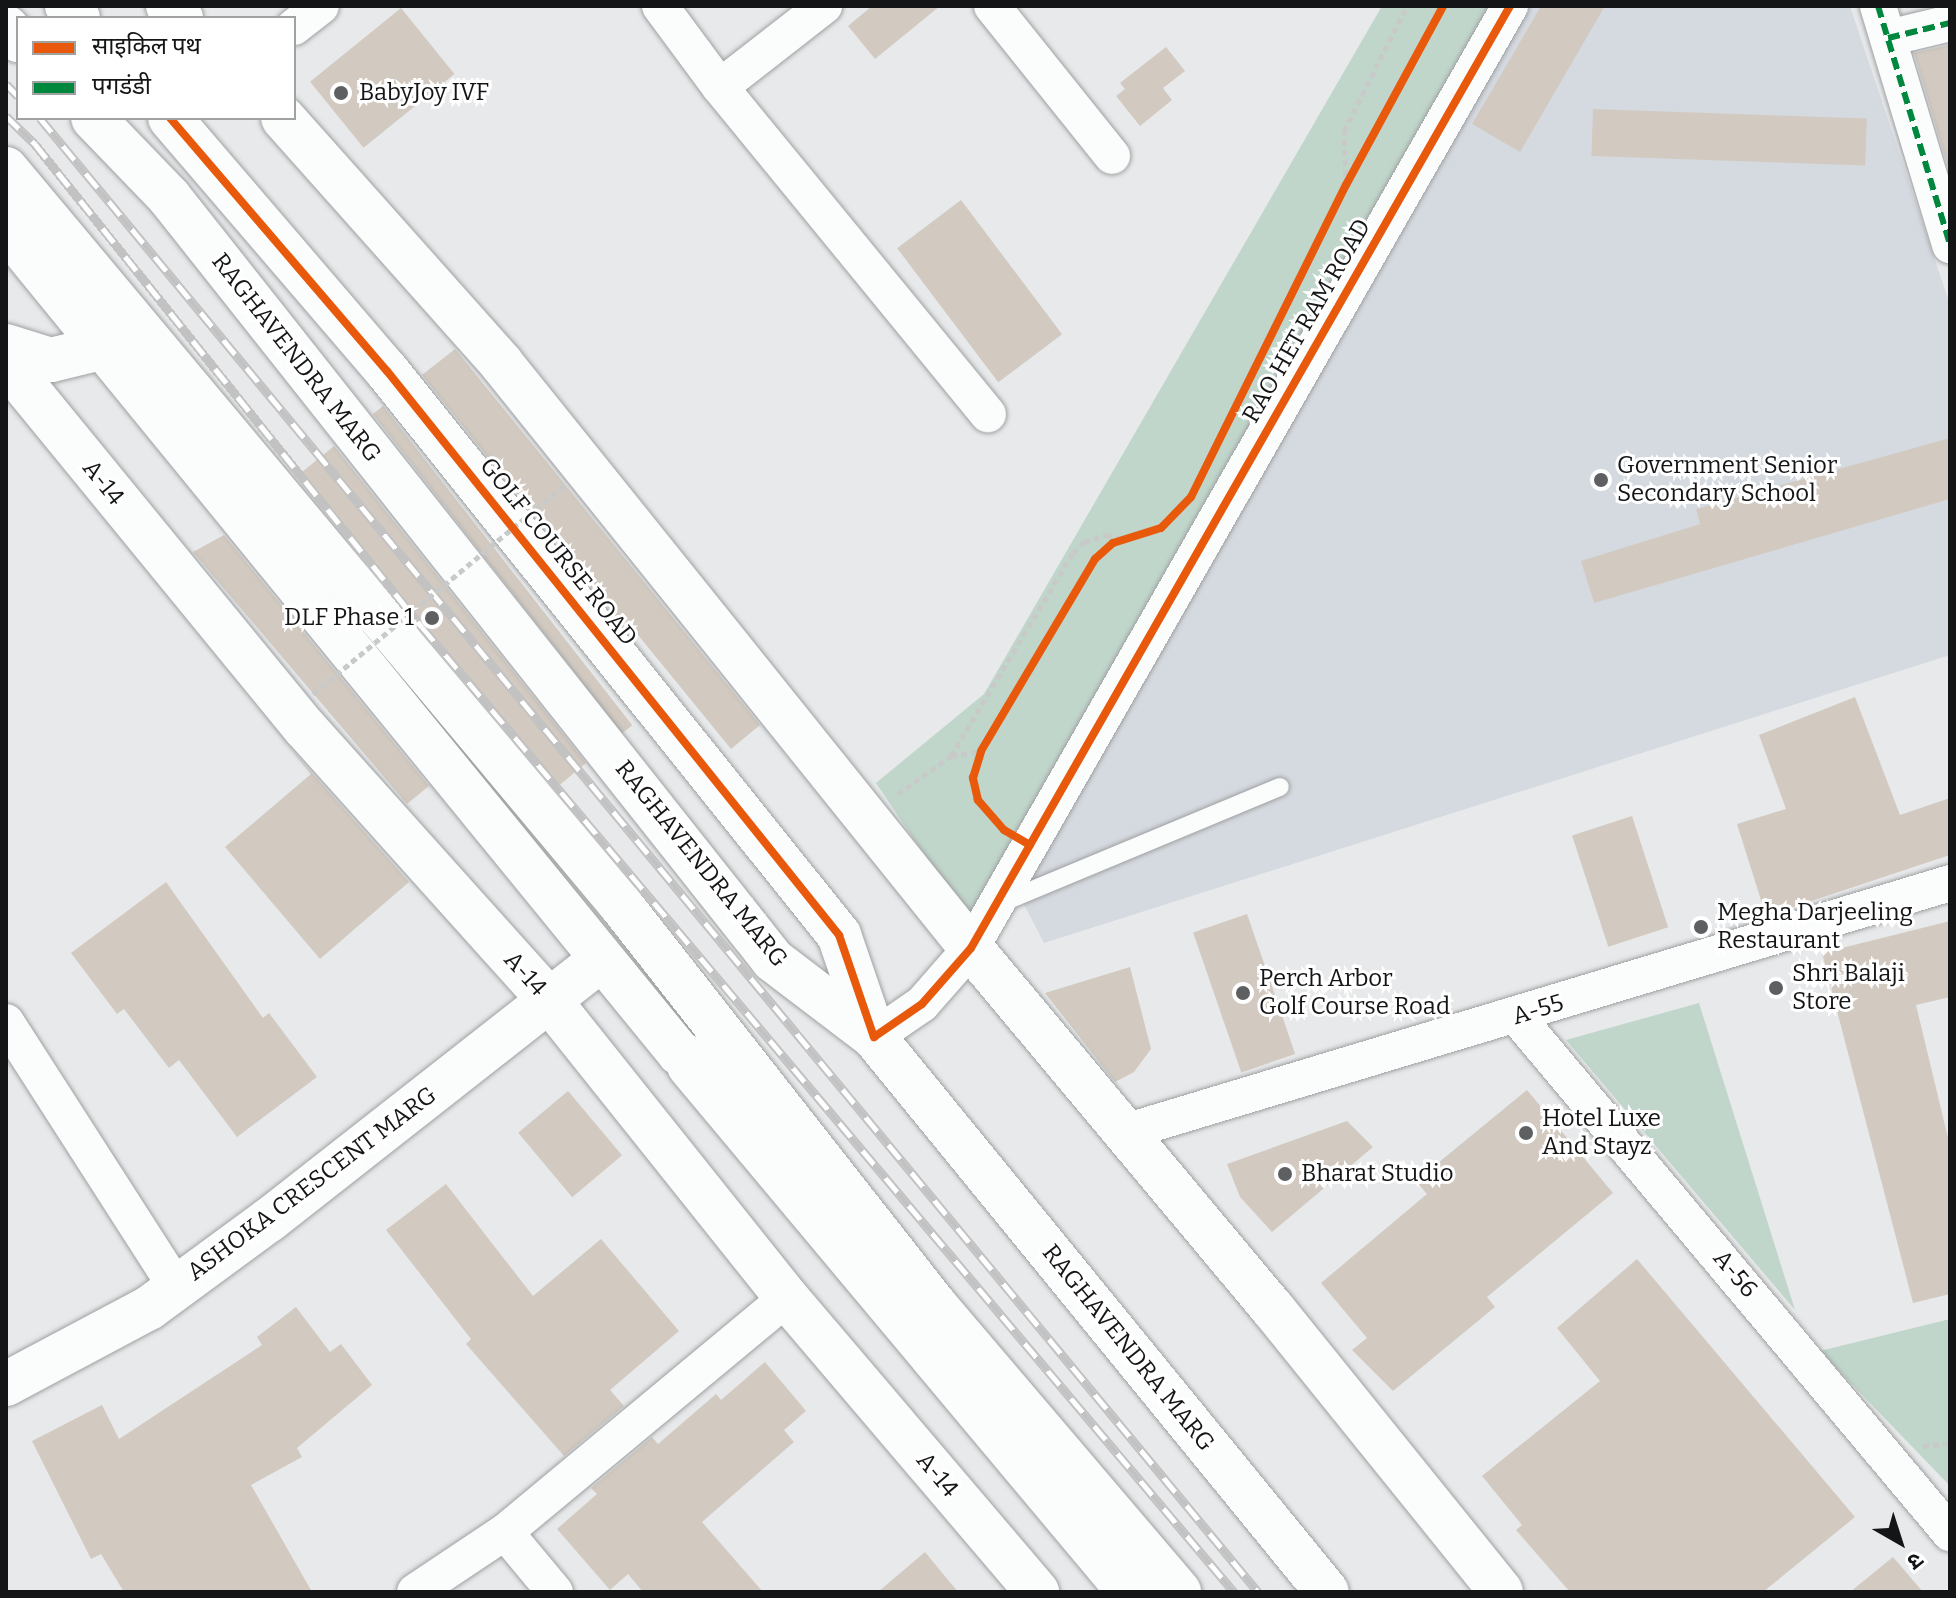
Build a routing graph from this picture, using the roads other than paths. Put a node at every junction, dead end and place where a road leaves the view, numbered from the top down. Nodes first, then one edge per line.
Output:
1 (321, 6) edge
2 (660, 6) edge
3 (824, 6) edge
4 (992, 6) edge
5 (1510, 6) edge
6 (1883, 22) edge
7 (1950, 23) edge
8 (296, 25) edge
9 (720, 87) junction
10 (95, 120) edge
11 (172, 120) edge
12 (285, 120) edge
13 (1112, 156) dead end
14 (6, 169) edge
15 (1944, 203) edge
16 (6, 228) edge
17 (1950, 245) edge
18 (6, 346) edge
19 (105, 347) junction
20 (6, 363) edge
21 (988, 414) dead end
22 (1280, 787) dead end
23 (1950, 883) edge
24 (995, 906) junction
25 (971, 948) junction
26 (601, 960) junction
27 (549, 1000) junction
28 (1517, 1017) junction
29 (6, 1022) edge
30 (874, 1037) junction
31 (679, 1053) junction
32 (775, 1101) junction
33 (1125, 1132) junction
34 (177, 1288) junction
35 (787, 1298) junction
36 (6, 1384) edge
37 (505, 1532) junction
38 (1950, 1533) edge
39 (415, 1592) edge
40 (555, 1592) edge
41 (1037, 1592) edge
42 (1129, 1592) edge
43 (1179, 1592) edge
44 (1327, 1592) edge
45 (1501, 1592) edge

1 - 8 street
2 - 9 street
3 - 9 street
4 - 13 street
5 - 24 street, RAO HET RAM ROAD
6 - 7 street
6 - 15 street
9 - 21 street
10 - 30 street, RAGHAVENDRA MARG
11 - 30 street, GOLF COURSE ROAD
12 - 25 street
14 - 32 street
15 - 17 street
16 - 19 street
18 - 19 street
19 - 26 street
20 - 27 street, A-14
22 - 24 lane
23 - 28 street, A-55
24 - 25 street, RAO HET RAM ROAD
25 - 30 street, RAO HET RAM ROAD
25 - 33 street
26 - 27 street, ASHOKA CRESCENT MARG
26 - 31 street
27 - 34 street, ASHOKA CRESCENT MARG
27 - 35 street, A-14
28 - 33 street, A-55
28 - 38 street, A-56
29 - 34 street
30 - 44 street, RAGHAVENDRA MARG
31 - 32 street
31 - 42 street
32 - 43 street
33 - 45 street
34 - 36 street, ASHOKA CRESCENT MARG
35 - 37 street
35 - 41 street, A-14
37 - 39 street
37 - 40 street

